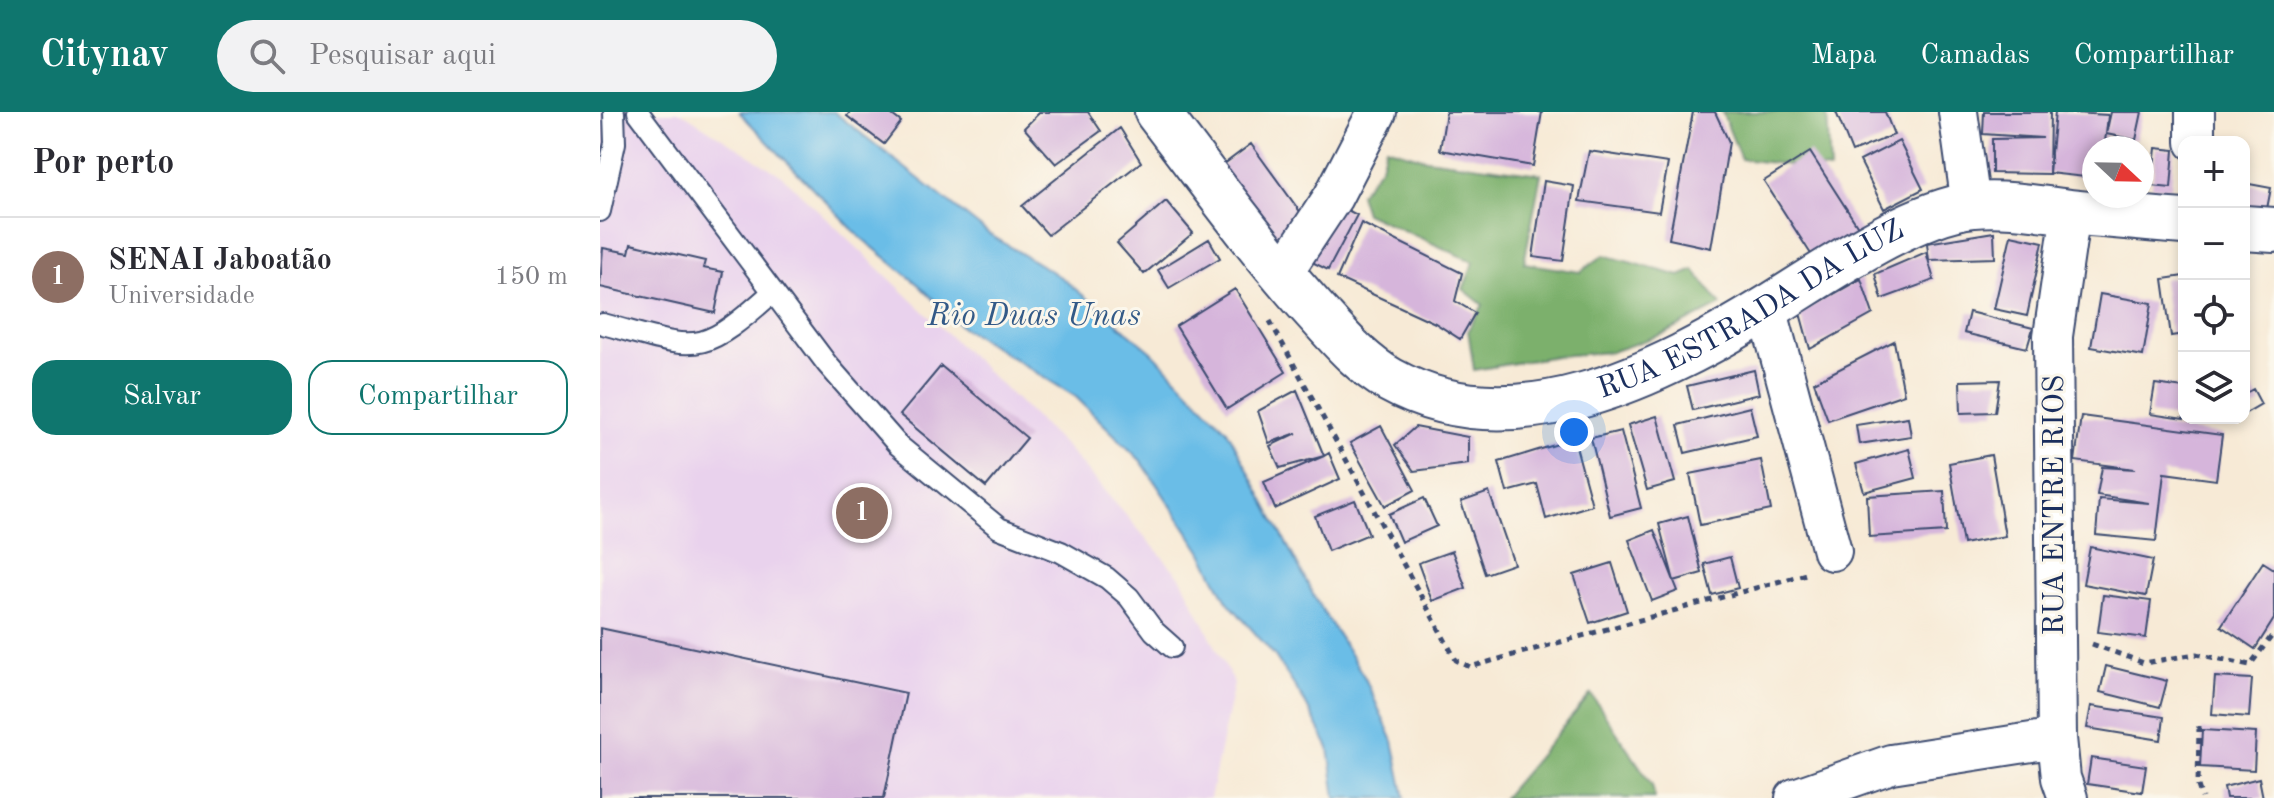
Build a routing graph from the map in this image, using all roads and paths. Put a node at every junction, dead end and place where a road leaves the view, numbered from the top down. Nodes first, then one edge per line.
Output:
1 (614, 112) edge
2 (638, 112) edge
3 (1157, 112) edge
4 (1377, 112) edge
5 (1958, 112) edge
6 (2195, 112) edge
7 (1182, 132) edge
8 (2195, 136) edge
9 (1971, 205) junction
10 (600, 211) edge
11 (2071, 212) junction
12 (2178, 221) edge
13 (2250, 228) edge
14 (2274, 230) edge
15 (1282, 274) junction
16 (773, 292) junction
17 (1767, 308) junction
18 (603, 324) dead end
19 (1832, 551) joint
20 (2055, 622) junction
21 (2274, 633) edge
22 (1172, 647) dead end
23 (2199, 726) dead end
24 (2057, 738) junction
25 (1795, 798) edge
26 (2068, 798) edge
27 (2202, 798) edge

1 - 10 lane
2 - 16 lane
3 - 7 main road, RUA ESTRADA DA LUZ
4 - 15 street
5 - 9 street
6 - 8 street
7 - 15 main road, RUA ESTRADA DA LUZ
9 - 11 main road, RUA ESTRADA DA LUZ
9 - 17 main road, RUA ESTRADA DA LUZ
11 - 12 main road, RUA ESTRADA DA LUZ
11 - 20 street, RUA ENTRE RIOS
13 - 14 main road
15 - 17 main road, RUA ESTRADA DA LUZ
15 - 19 path
16 - 18 lane
16 - 22 lane
17 - 19 street
20 - 21 path
20 - 24 street, RUA ENTRE RIOS
23 - 27 path
24 - 25 street
24 - 26 street, RUA ENTRE RIOS

